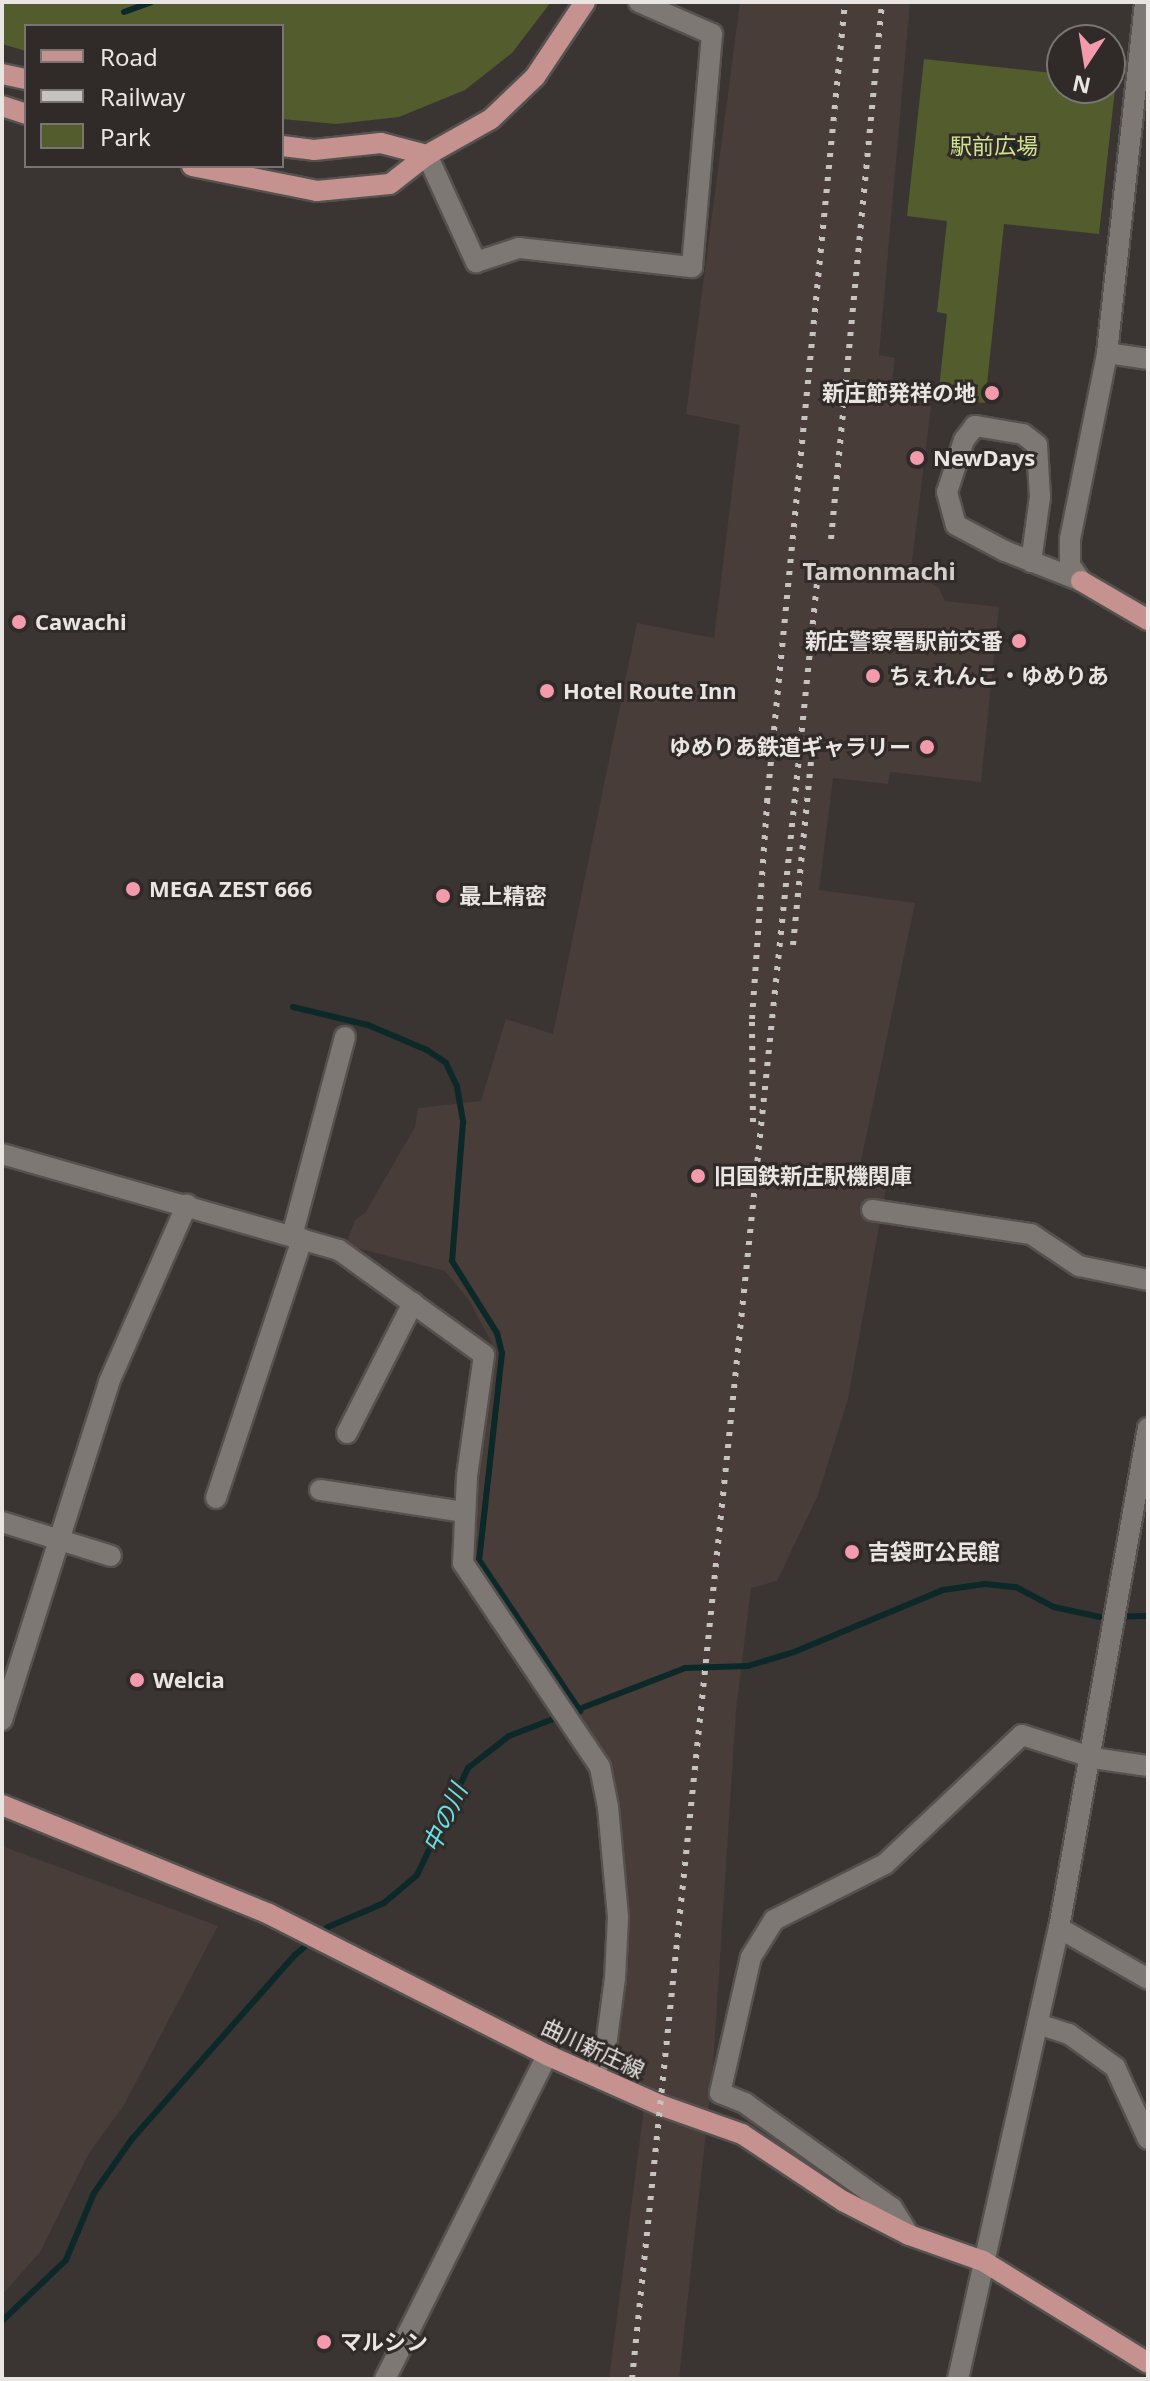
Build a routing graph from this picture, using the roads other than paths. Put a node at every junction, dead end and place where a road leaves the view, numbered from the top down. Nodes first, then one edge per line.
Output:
1 (585, 2) edge
2 (639, 2) edge
3 (1145, 2) edge
4 (2, 74) edge
5 (24, 79) edge
6 (2, 106) edge
7 (24, 113) edge
8 (284, 146) edge
9 (427, 155) junction
10 (202, 168) edge
11 (1107, 353) junction
12 (1148, 359) edge
13 (1031, 562) junction
14 (1081, 581) junction
15 (1148, 620) edge
16 (345, 1037) dead end
17 (2, 1154) edge
18 (187, 1204) junction
19 (872, 1210) dead end
20 (297, 1237) junction
21 (1148, 1280) edge
22 (413, 1303) junction
23 (1148, 1428) edge
24 (347, 1433) dead end
25 (320, 1490) dead end
26 (216, 1498) dead end
27 (464, 1512) junction
28 (2, 1522) edge
29 (59, 1539) junction
30 (111, 1556) dead end
31 (2, 1720) edge
32 (1093, 1758) junction
33 (1148, 1766) edge
34 (2, 1805) edge
35 (1059, 1928) junction
36 (1148, 1979) edge
37 (1038, 2024) junction
38 (547, 2055) junction
39 (594, 2076) junction
40 (1148, 2139) edge
41 (909, 2235) junction
42 (983, 2261) junction
43 (1148, 2363) edge
44 (385, 2379) edge
45 (958, 2379) edge

1 - 9 main road
2 - 9 street
3 - 11 street
4 - 5 main road
6 - 7 main road
8 - 9 main road
9 - 10 main road
11 - 12 street
11 - 14 street
13 - 13 street
13 - 14 street
14 - 15 main road
16 - 20 street
17 - 18 street
18 - 20 street
18 - 29 street
19 - 21 street
20 - 22 street
20 - 26 street
22 - 24 street
22 - 27 street
23 - 32 street
25 - 27 street
27 - 39 street
28 - 29 street
29 - 30 street
29 - 31 street
32 - 33 street
32 - 35 street
32 - 41 street
34 - 38 main road, 曲川新庄線
35 - 36 street
35 - 37 street
37 - 40 street
37 - 42 street
38 - 39 main road, 曲川新庄線
38 - 44 street
39 - 41 main road, 曲川新庄線
41 - 42 main road, 曲川新庄線
42 - 43 main road, 曲川新庄線
42 - 45 street

